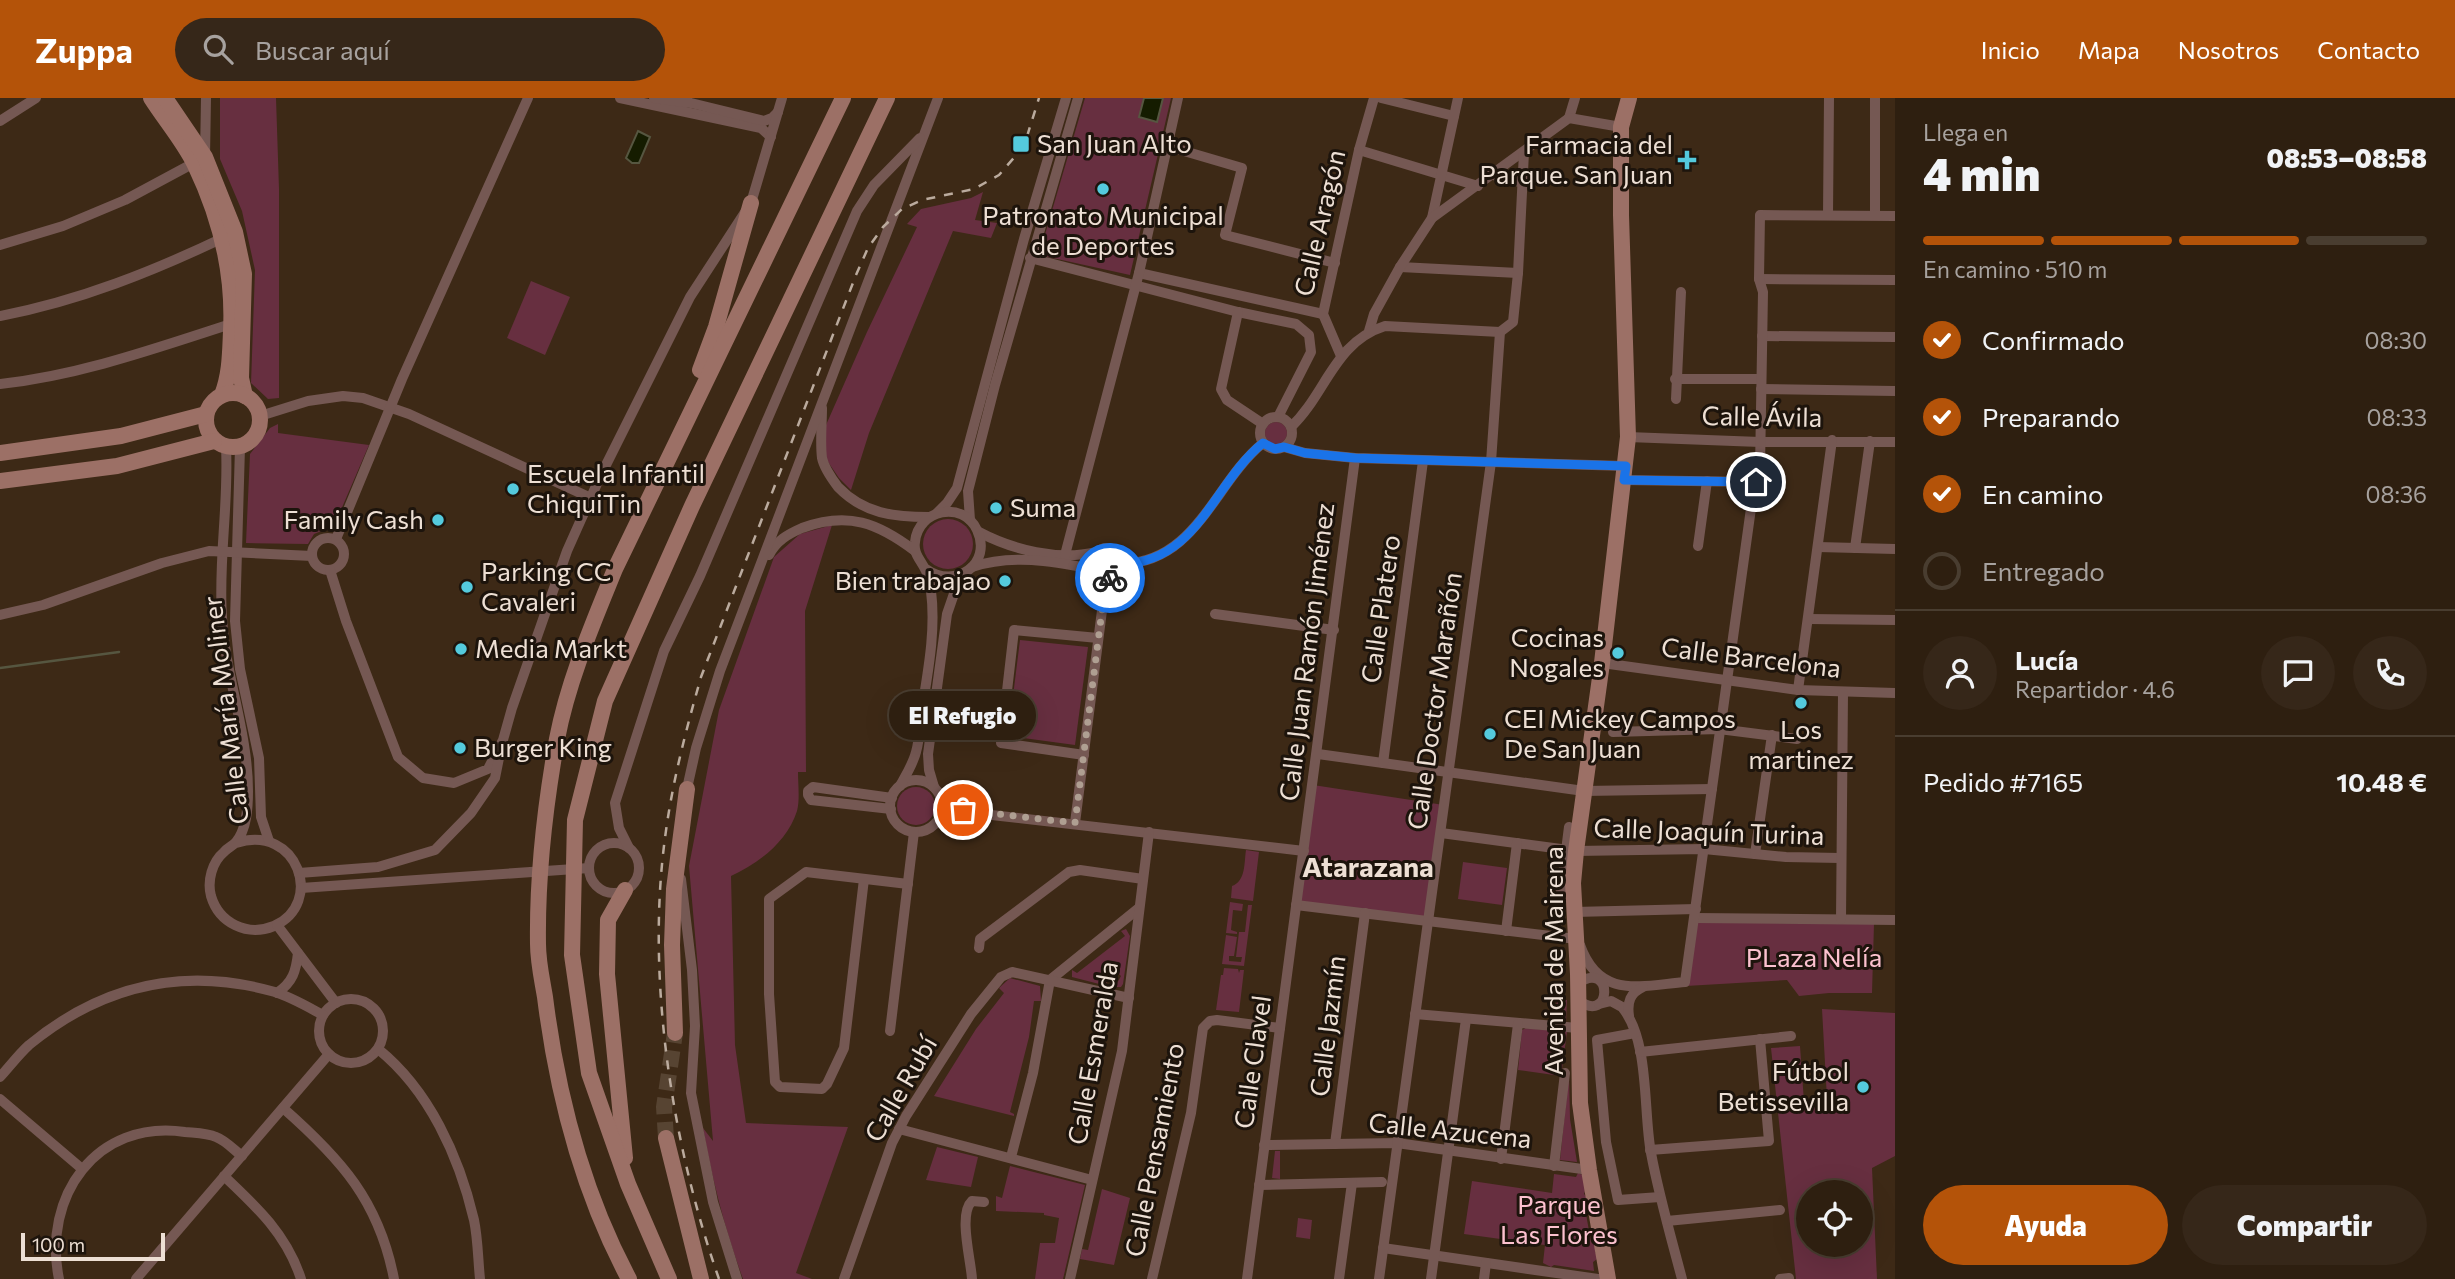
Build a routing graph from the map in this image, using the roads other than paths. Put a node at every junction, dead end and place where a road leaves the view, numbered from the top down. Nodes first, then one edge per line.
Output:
1 (36, 98) edge
2 (151, 98) edge
3 (165, 98) edge
4 (206, 98) edge
5 (528, 98) edge
6 (620, 98) edge
7 (654, 98) edge
8 (782, 98) edge
9 (843, 98) edge
10 (887, 98) edge
11 (938, 98) edge
12 (1066, 98) edge
13 (1077, 98) edge
14 (1178, 98) edge
15 (1374, 98) edge
16 (1381, 98) edge
17 (1458, 98) edge
18 (1575, 98) edge
19 (1629, 98) edge
20 (1829, 98) edge
21 (1875, 98) edge
22 (779, 112) junction
23 (1454, 116) junction
24 (1569, 118) junction
25 (0, 121) edge
26 (1621, 127) junction
27 (924, 133) junction
28 (771, 137) junction
29 (1167, 146) junction
30 (1360, 150) junction
31 (1524, 152) junction
32 (200, 160) junction
33 (1440, 175) junction
34 (1493, 175) junction
35 (1523, 183) junction
36 (1478, 186) junction
37 (751, 203) junction
38 (1828, 215) junction
39 (1875, 215) junction
40 (1895, 216) edge
41 (1432, 218) junction
42 (229, 235) junction
43 (0, 245) edge
44 (1030, 258) junction
45 (1335, 263) junction
46 (1400, 267) junction
47 (1518, 273) junction
48 (1137, 279) junction
49 (1759, 279) junction
50 (1895, 280) edge
51 (1681, 292) dead end
52 (1238, 312) junction
53 (1323, 314) junction
54 (0, 316) edge
55 (238, 321) junction
56 (1369, 331) junction
57 (1500, 332) junction
58 (1762, 337) junction
59 (1895, 337) edge
60 (1341, 356) junction
61 (1675, 379) junction
62 (0, 384) edge
63 (1761, 384) junction
64 (1895, 391) edge
65 (222, 395) junction
66 (245, 396) junction
67 (822, 399) junction
68 (1676, 399) dead end
69 (392, 407) junction
70 (206, 414) junction
71 (260, 416) junction
72 (1278, 417) junction
73 (1263, 424) junction
74 (1291, 427) junction
75 (1628, 437) junction
76 (1832, 440) junction
77 (1760, 442) junction
78 (1870, 442) junction
79 (1895, 442) edge
80 (1263, 443) junction
81 (227, 445) junction
82 (1284, 447) junction
83 (671, 451) junction
84 (0, 453) edge
85 (1355, 458) junction
86 (1423, 461) junction
87 (1491, 462) junction
88 (1625, 473) junction
89 (0, 481) edge
90 (1707, 481) junction
91 (1756, 482) junction
92 (591, 498) junction
93 (933, 515) junction
94 (970, 520) junction
95 (979, 533) junction
96 (336, 539) junction
97 (1698, 546) dead end
98 (1818, 547) junction
99 (1855, 548) junction
100 (1895, 549) edge
101 (223, 551) junction
102 (915, 551) junction
103 (1096, 552) junction
104 (236, 553) junction
105 (1065, 555) junction
106 (312, 556) junction
107 (1122, 564) junction
108 (926, 569) junction
109 (969, 569) junction
110 (1093, 569) junction
111 (330, 570) junction
112 (1106, 579) junction
113 (1215, 614) dead end
114 (0, 615) edge
115 (1809, 619) junction
116 (1895, 621) edge
117 (1334, 630) junction
118 (1098, 638) junction
119 (724, 661) junction
120 (1602, 663) junction
121 (1726, 681) junction
122 (1798, 690) junction
123 (1843, 693) junction
124 (1895, 693) edge
125 (1719, 729) junction
126 (1613, 732) dead end
127 (1772, 735) junction
128 (1797, 738) dead end
129 (503, 740) junction
130 (1318, 754) junction
131 (1084, 755) junction
132 (1383, 763) junction
133 (1448, 773) junction
134 (900, 786) junction
135 (934, 787) junction
136 (687, 789) junction
137 (1713, 789) junction
138 (1584, 791) junction
139 (892, 803) junction
140 (942, 806) junction
141 (1075, 823) junction
142 (1569, 827) dead end
143 (914, 832) junction
144 (1149, 832) junction
145 (1441, 833) junction
146 (269, 841) junction
147 (236, 843) junction
148 (1517, 843) junction
149 (629, 848) junction
150 (1704, 849) junction
151 (1571, 850) junction
152 (1304, 851) junction
153 (1755, 854) junction
154 (1840, 858) junction
155 (589, 869) junction
156 (299, 873) junction
157 (864, 879) junction
158 (1143, 879) junction
159 (908, 884) junction
160 (301, 888) junction
161 (625, 890) junction
162 (1296, 905) junction
163 (1139, 908) junction
164 (1365, 913) junction
165 (1695, 913) junction
166 (1841, 919) junction
167 (1895, 920) edge
168 (1428, 921) junction
169 (277, 925) junction
170 (1575, 926) junction
171 (1506, 931) junction
172 (1555, 937) junction
173 (979, 948) dead end
174 (298, 953) junction
175 (1595, 978) junction
176 (1050, 980) junction
177 (1609, 983) junction
178 (1578, 984) junction
179 (1649, 985) junction
180 (277, 993) junction
181 (1129, 998) junction
182 (1578, 1000) junction
183 (1611, 1001) junction
184 (1626, 1002) junction
185 (336, 1003) junction
186 (1599, 1004) junction
187 (1415, 1014) junction
188 (323, 1015) junction
189 (1466, 1018) junction
190 (1631, 1022) junction
191 (1518, 1024) junction
192 (1280, 1028) junction
193 (1578, 1028) junction
194 (890, 1031) dead end
195 (675, 1033) tunnel mouth
196 (1635, 1033) junction
197 (1791, 1036) dead end
198 (1760, 1039) junction
199 (378, 1049) junction
200 (1640, 1052) junction
201 (329, 1054) junction
202 (1565, 1073) dead end
203 (0, 1077) edge
204 (0, 1099) edge
205 (283, 1108) junction
206 (898, 1129) junction
207 (666, 1138) tunnel mouth
208 (1397, 1143) junction
209 (1335, 1144) junction
210 (1264, 1145) junction
211 (1650, 1150) junction
212 (1449, 1152) junction
213 (242, 1156) junction
214 (1011, 1157) junction
215 (1501, 1159) junction
216 (1554, 1166) junction
217 (81, 1168) junction
218 (1589, 1170) junction
219 (224, 1176) junction
220 (1092, 1180) junction
221 (1382, 1182) dead end
222 (1352, 1183) junction
223 (628, 1184) junction
224 (1259, 1185) junction
225 (1660, 1197) junction
226 (984, 1202) dead end
227 (1780, 1210) dead end
228 (1667, 1221) junction
229 (1383, 1248) junction
230 (1434, 1256) junction
231 (1486, 1263) junction
232 (1538, 1275) edge
233 (1790, 1278) edge
234 (59, 1279) edge
235 (136, 1279) edge
236 (301, 1279) edge
237 (394, 1279) edge
238 (480, 1279) edge
239 (627, 1279) edge
240 (669, 1279) edge
241 (701, 1279) edge
242 (737, 1279) edge
243 (844, 1279) edge
244 (972, 1279) edge
245 (1070, 1279) edge
246 (1153, 1279) edge
247 (1247, 1279) edge
248 (1339, 1279) edge
249 (1379, 1279) edge
250 (1431, 1279) edge
251 (1484, 1279) edge
252 (1593, 1279) edge
253 (1608, 1279) edge
254 (1682, 1279) edge
255 (1780, 1279) edge

1 - 25 street
2 - 32 main road
3 - 32 main road
4 - 32 street
5 - 69 street
6 - 28 street
7 - 22 street
8 - 22 street
9 - 83 main road
10 - 223 main road
11 - 27 street
12 - 93 street
13 - 44 street
14 - 29 street
15 - 30 street, Calle Aragón
16 - 23 street
17 - 23 street
18 - 24 street
19 - 26 main road, Avenida de Mairena
20 - 38 street
21 - 39 street
22 - 28 street
23 - 33 street
24 - 26 street
24 - 31 street
26 - 75 main road, Avenida de Mairena
27 - 67 street
27 - 149 street
28 - 37 street
29 - 45 street
29 - 48 street
30 - 33 street
30 - 45 street, Calle Aragón
31 - 34 street
31 - 35 street
32 - 42 main road
32 - 43 street
33 - 36 street
33 - 41 street
34 - 35 street
34 - 36 street
35 - 47 street
36 - 41 street
37 - 83 main road
37 - 92 street
38 - 39 street
38 - 49 street
39 - 40 street
41 - 46 street
42 - 54 street
42 - 55 main road
44 - 48 street
44 - 94 street
45 - 53 street, Calle Aragón
46 - 47 street
46 - 56 street
47 - 57 street
48 - 52 street
48 - 53 street
48 - 105 street
49 - 50 street
49 - 58 street
51 - 61 street
52 - 72 street
52 - 73 street
53 - 60 street, Calle Aragón
55 - 62 street
55 - 65 main road
55 - 66 main road
56 - 57 street
56 - 60 street
57 - 87 street, Calle Doctor Marañón
58 - 59 street
58 - 63 street
60 - 74 street
61 - 63 street
61 - 68 street
63 - 64 street
63 - 77 street
65 - 66 main road
65 - 70 main road
66 - 71 main road
67 - 93 street
67 - 119 street
69 - 71 street
69 - 92 street
69 - 96 street
70 - 81 main road
70 - 84 main road
71 - 81 main road
72 - 73 street
72 - 74 street
73 - 80 street
74 - 82 street
75 - 77 street, Calle Ávila
75 - 88 main road, Avenida de Mairena
76 - 77 street, Calle Ávila
76 - 78 street, Calle Ávila
76 - 98 street
77 - 91 street
78 - 79 street, Calle Ávila
78 - 99 street
80 - 82 street
80 - 107 street
81 - 89 main road
81 - 101 street, Calle María Moliner
81 - 104 street, Calle María Moliner
82 - 85 street
83 - 239 main road
85 - 86 street
85 - 117 street, Calle Juan Ramón Jiménez
86 - 87 street
86 - 132 street, Calle Platero
87 - 88 street
87 - 133 street, Calle Doctor Marañón
88 - 90 street
88 - 120 main road, Avenida de Mairena
90 - 91 street
90 - 97 street
91 - 121 street
92 - 129 street
93 - 94 street
93 - 102 street
94 - 95 street
95 - 105 street
95 - 109 street
96 - 106 street
96 - 111 street
98 - 99 street
98 - 115 street
99 - 100 street
101 - 104 street
101 - 114 street
101 - 147 street, Calle María Moliner
102 - 108 street
102 - 119 street
103 - 105 street
103 - 107 street
103 - 110 street
104 - 106 street
104 - 146 street, Calle María Moliner
106 - 111 street
107 - 112 street
108 - 109 street
108 - 134 street
109 - 110 street
109 - 135 street
110 - 112 street
111 - 129 street
112 - 118 street
113 - 117 street
115 - 116 street
115 - 122 street
117 - 130 street, Calle Juan Ramón Jiménez
118 - 131 street
118 - 131 street
119 - 136 street
120 - 121 street, Calle Barcelona
120 - 138 main road, Avenida de Mairena
121 - 122 street, Calle Barcelona
121 - 125 street
122 - 123 street, Calle Barcelona
123 - 124 street, Calle Barcelona
123 - 154 street
125 - 126 street
125 - 127 street
125 - 137 street
127 - 128 street
127 - 153 street
129 - 156 street
130 - 132 street
130 - 152 street, Calle Juan Ramón Jiménez
131 - 141 street
132 - 133 street
133 - 138 street
133 - 145 street, Calle Doctor Marañón
134 - 135 street
134 - 139 street
135 - 140 street
136 - 195 main road
136 - 242 street
137 - 138 street
137 - 150 street
138 - 151 main road, Avenida de Mairena
139 - 139 street
139 - 143 street
140 - 141 street
140 - 143 street
141 - 144 street
142 - 151 street
143 - 159 street
144 - 152 street
144 - 158 street, Calle Esmeralda
145 - 148 street, Calle Joaquín Turina
145 - 168 street, Calle Doctor Marañón
146 - 147 street
146 - 156 street
147 - 169 street
148 - 151 street, Calle Joaquín Turina
148 - 171 street
149 - 155 street
149 - 161 street
150 - 151 street, Calle Joaquín Turina
150 - 153 street, Calle Joaquín Turina
150 - 165 street
151 - 170 main road, Avenida de Mairena
151 - 172 street
152 - 162 street, Calle Clavel
153 - 154 street, Calle Joaquín Turina
154 - 166 street
155 - 160 street
155 - 161 street
156 - 160 street
157 - 157 street
157 - 159 street
158 - 163 street, Calle Esmeralda
158 - 173 street
159 - 194 street
160 - 169 street
161 - 223 main road
162 - 164 street
162 - 192 street, Calle Clavel
163 - 176 street
163 - 181 street, Calle Esmeralda
164 - 168 street
164 - 209 street, Calle Jazmín
165 - 166 street
165 - 170 street
165 - 179 street
166 - 167 street
168 - 171 street
168 - 187 street, Calle Doctor Marañón
169 - 174 street
170 - 172 street
170 - 177 street
170 - 178 main road, Avenida de Mairena
171 - 172 street
174 - 180 street
174 - 185 street
175 - 177 street
175 - 178 street
175 - 186 street
176 - 181 street
176 - 206 street, Calle Rubí
176 - 214 street
177 - 179 street
177 - 184 street
178 - 182 main road, Avenida de Mairena
179 - 184 street
180 - 188 street
180 - 203 street
181 - 220 street, Calle Esmeralda
182 - 186 street
182 - 193 main road, Avenida de Mairena
183 - 184 street
183 - 186 street
183 - 190 street
184 - 190 street
185 - 188 street
185 - 199 street
187 - 189 street
187 - 208 street, Calle Doctor Marañón
188 - 201 street
189 - 191 street
189 - 212 street
190 - 196 street
191 - 193 street
191 - 215 street
192 - 210 street, Calle Clavel
192 - 246 street, Calle Pensamiento
193 - 218 main road, Avenida de Mairena
196 - 200 street
196 - 225 street
197 - 198 street
198 - 200 street
198 - 211 street
199 - 201 street
199 - 238 street
200 - 211 street
201 - 205 street
202 - 216 street
204 - 217 street
205 - 213 street
205 - 237 street
206 - 214 street
206 - 243 street, Calle Rubí
207 - 241 main road
208 - 209 street, Calle Azucena
208 - 212 street, Calle Azucena
208 - 229 street, Calle Doctor Marañón
209 - 210 street, Calle Azucena
210 - 224 street, Calle Clavel
211 - 225 street
212 - 215 street, Calle Azucena
212 - 230 street
213 - 217 street
213 - 219 street
214 - 220 street
215 - 216 street, Calle Azucena
216 - 218 street, Calle Azucena
217 - 234 street
218 - 253 main road, Avenida de Mairena
219 - 235 street
219 - 236 street
220 - 245 street, Calle Esmeralda
221 - 222 street
222 - 224 street
222 - 248 street
223 - 240 main road
224 - 247 street, Calle Clavel
225 - 228 street
226 - 244 street
227 - 228 street
228 - 254 street
229 - 230 street
229 - 249 street, Calle Doctor Marañón
230 - 231 street
230 - 250 street
231 - 232 street
231 - 251 street
232 - 252 street
233 - 255 street

